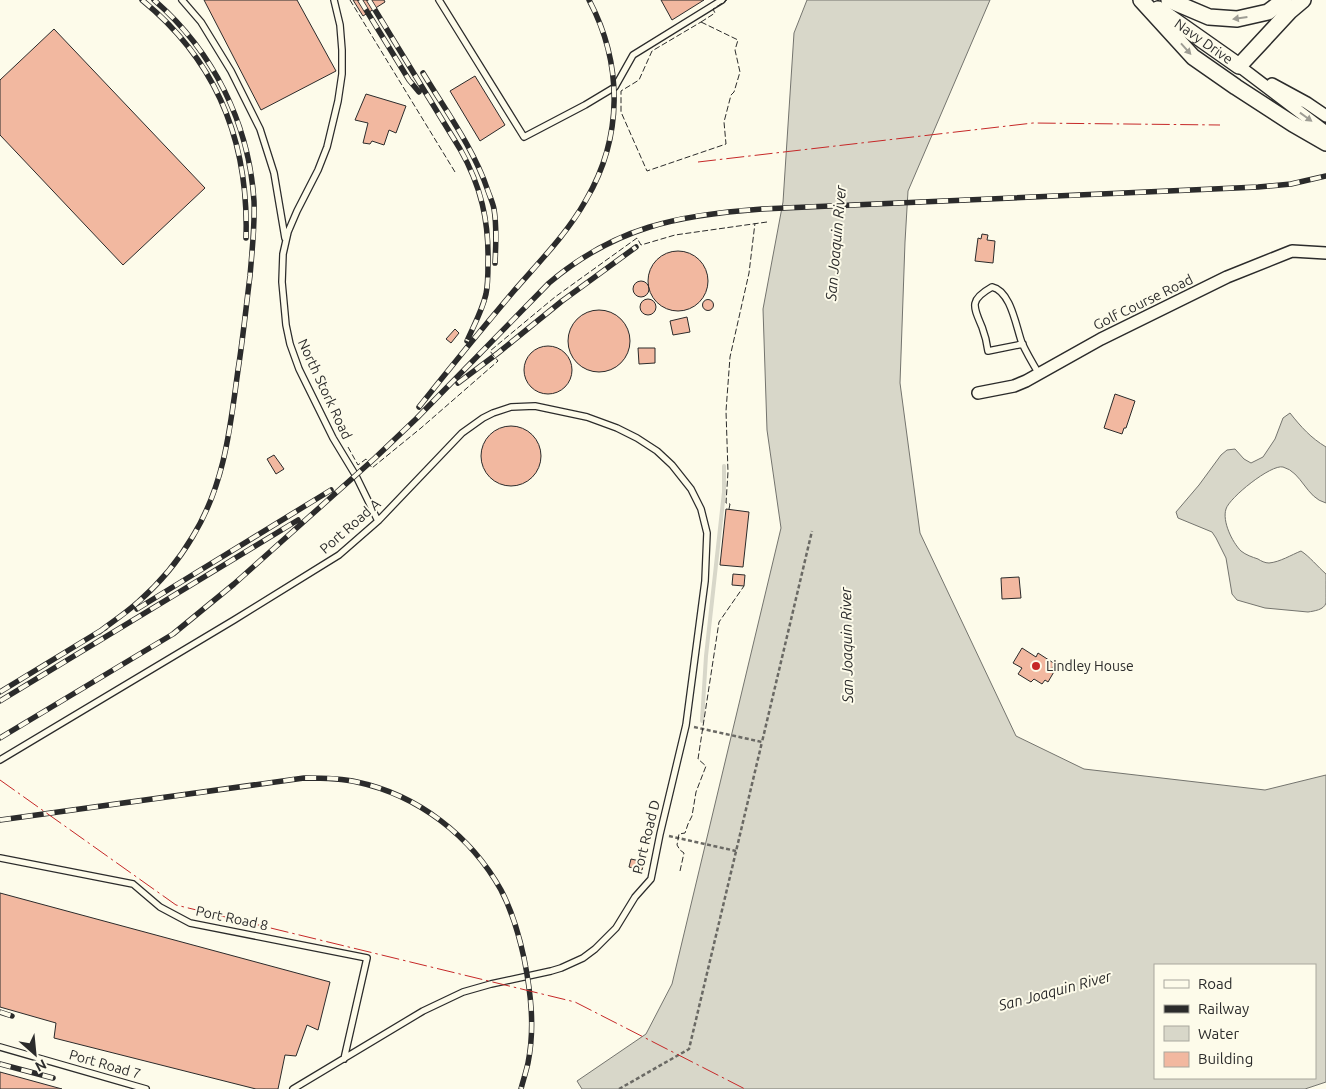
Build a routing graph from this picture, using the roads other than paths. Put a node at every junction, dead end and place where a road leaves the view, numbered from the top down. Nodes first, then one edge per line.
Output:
1 (182, 0) edge
2 (334, 0) edge
3 (439, 0) edge
4 (722, 0) edge
5 (1143, 0) edge
6 (1169, 0) edge
7 (1284, 0) edge
8 (1303, 0) edge
9 (1239, 66) junction
10 (1326, 116) edge
11 (1324, 138) edge
12 (286, 242) junction
13 (1326, 253) edge
14 (1023, 344) junction
15 (1039, 374) junction
16 (978, 393) dead end
17 (698, 502) joint
18 (378, 521) junction
19 (0, 760) edge
20 (0, 858) edge
21 (0, 1047) edge
22 (344, 1059) junction
23 (146, 1089) edge
24 (293, 1089) edge

1 - 12 lane
2 - 12 lane, North Stork Road
3 - 4 lane
5 - 9 street, Navy Drive
5 -> 11 street
7 -> 6 street
8 - 9 street
9 - 10 street
9 -> 11 street
12 - 18 lane, North Stork Road
13 - 15 street, Golf Course Road
14 - 14 lane
14 - 15 lane
15 - 16 street, Golf Course Road
17 - 18 lane, Port Road A
17 - 22 lane, Port Road D
18 - 19 lane, Port Road A
20 - 22 lane, Port Road 8
21 - 23 lane, Port Road 7
22 - 24 lane, Port Road D

